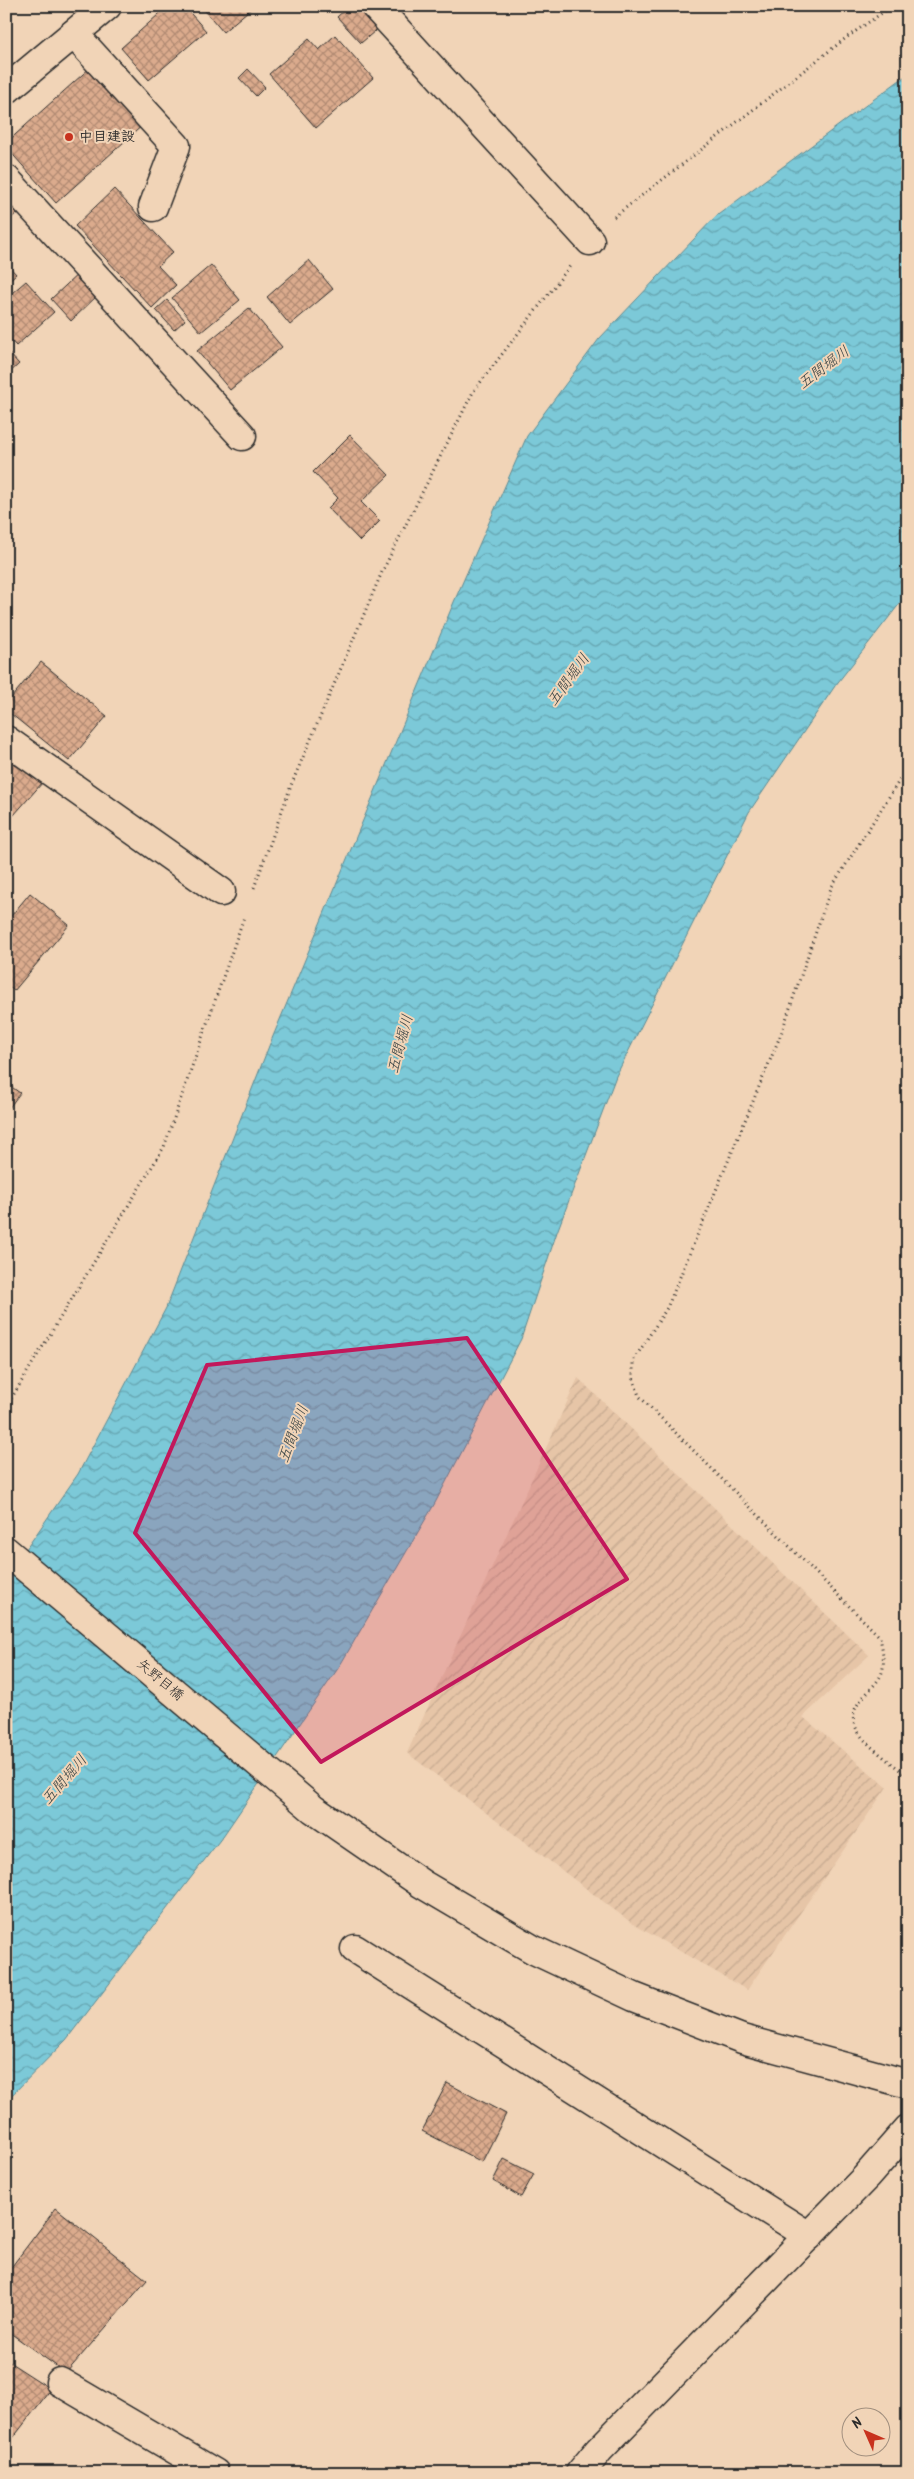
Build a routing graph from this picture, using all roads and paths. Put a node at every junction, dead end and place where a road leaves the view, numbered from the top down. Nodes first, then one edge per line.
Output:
1 (107, 6) edge
2 (375, 6) edge
3 (892, 6) edge
4 (74, 34) junction
5 (6, 90) edge
6 (6, 179) edge
7 (153, 207) dead end
8 (590, 241) junction
9 (242, 436) dead end
10 (6, 740) edge
11 (908, 767) edge
12 (221, 892) dead end
13 (252, 895) dead end
14 (245, 914) dead end
15 (6, 1407) edge
16 (6, 1551) edge
17 (908, 1776) edge
18 (356, 1948) dead end
19 (908, 2084) edge
20 (908, 2129) edge
21 (809, 2236) junction
22 (60, 2382) dead end
23 (215, 2473) edge
24 (580, 2473) edge

1 - 4 street
2 - 8 street
3 - 8 path
4 - 5 street
4 - 7 street
6 - 9 street
8 - 13 path
10 - 12 street
11 - 17 path
14 - 15 path
16 - 19 street, 矢野目橋
18 - 21 street
20 - 21 street
21 - 24 street
22 - 23 street

